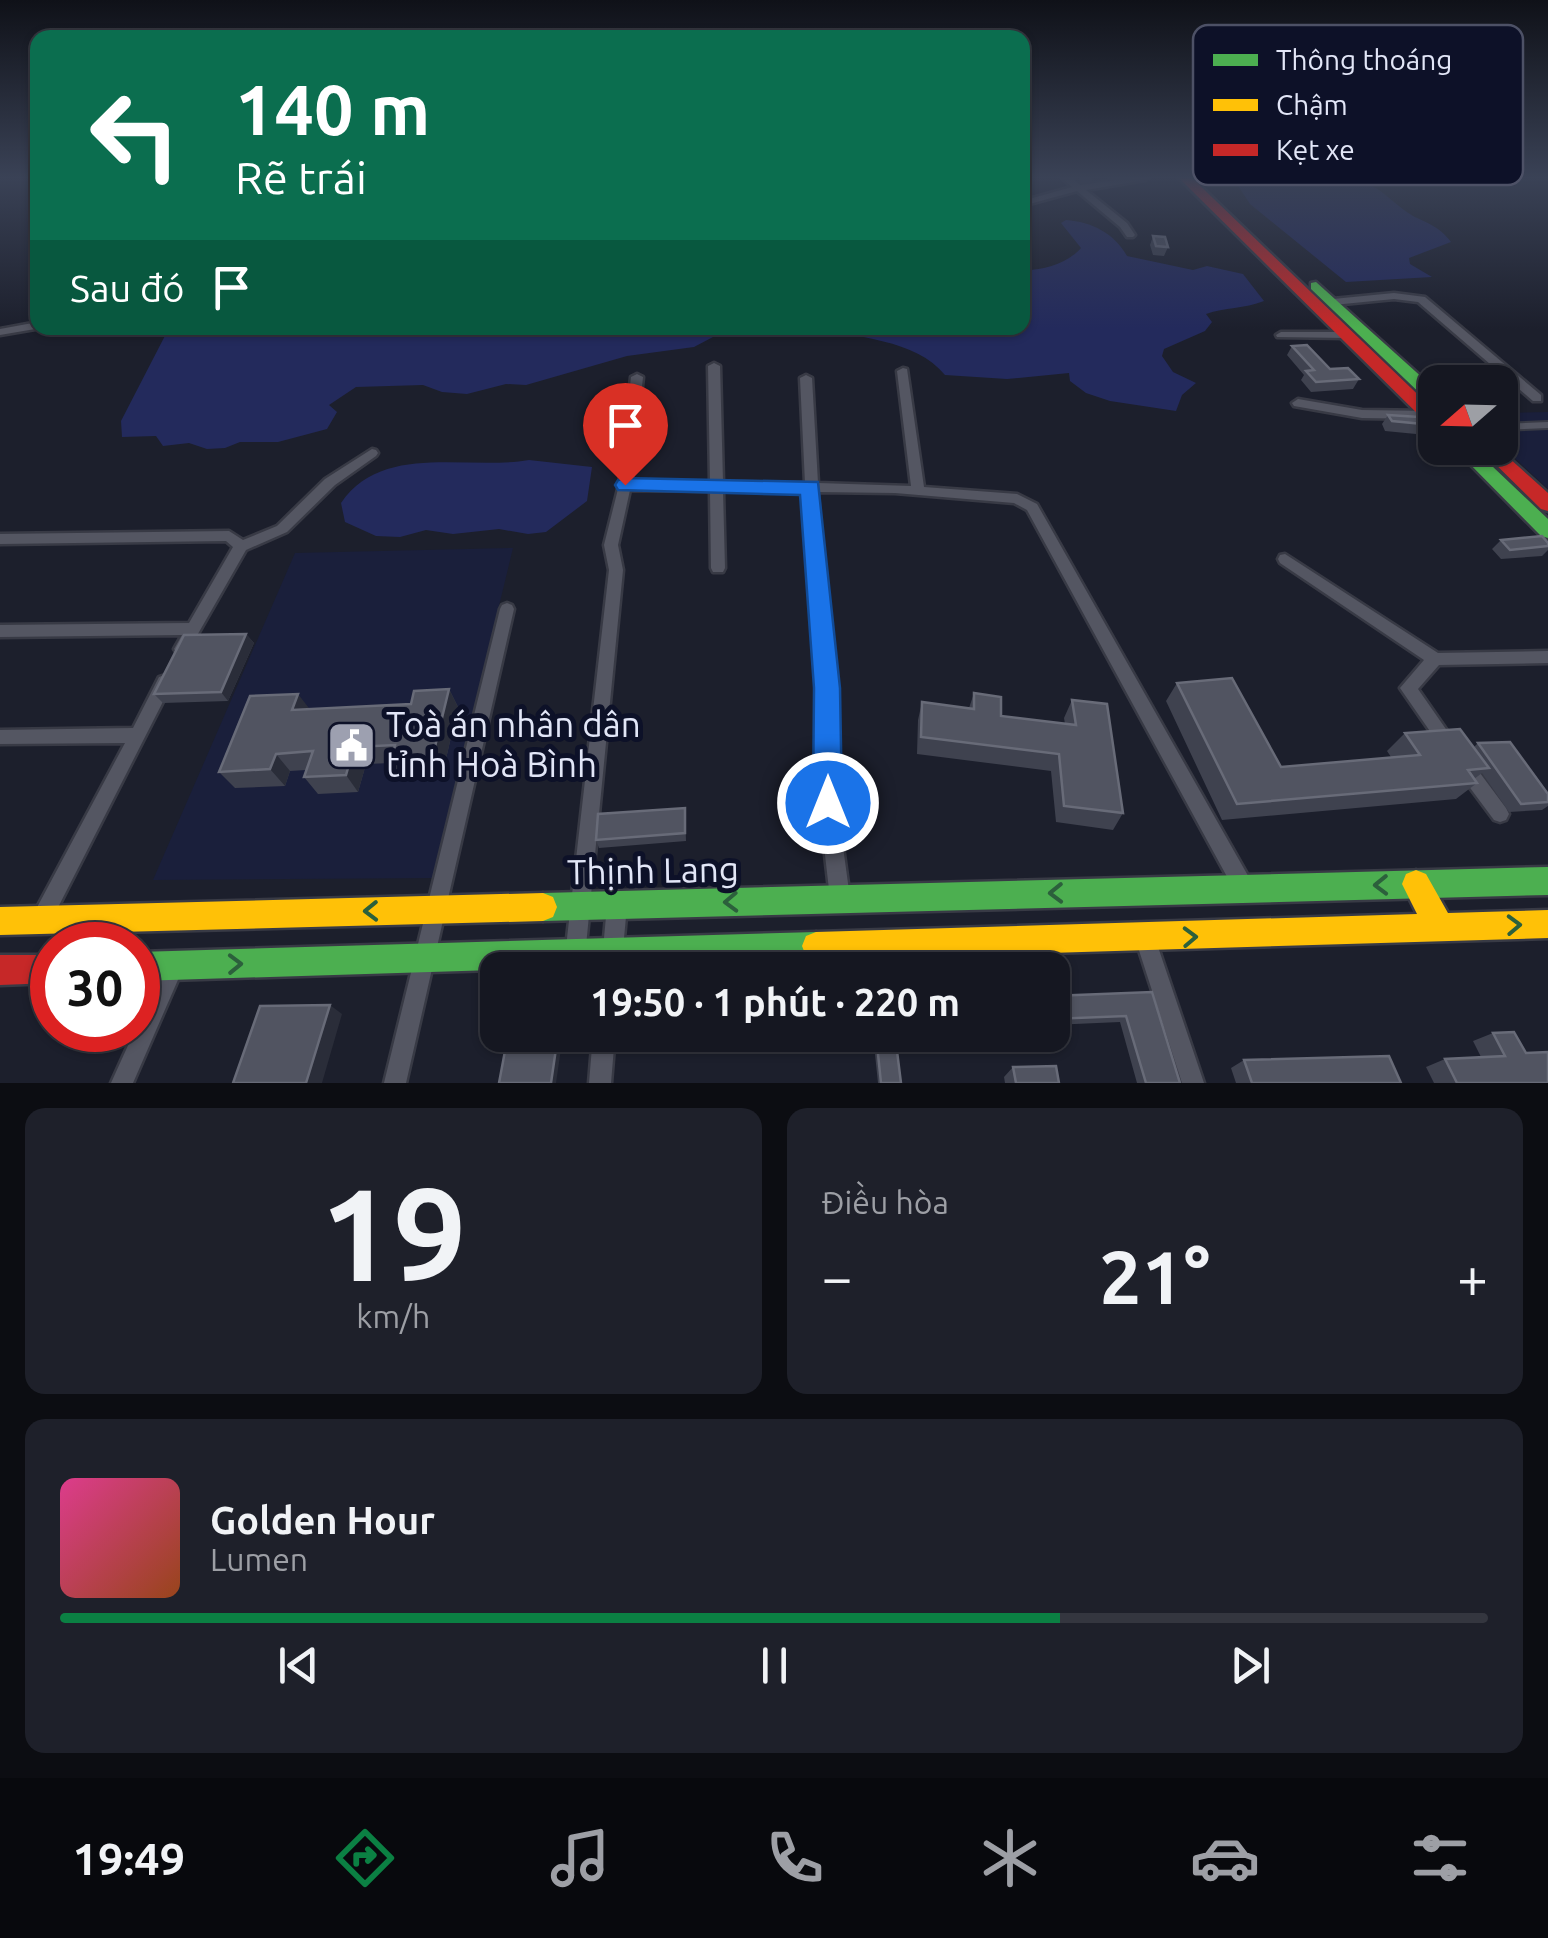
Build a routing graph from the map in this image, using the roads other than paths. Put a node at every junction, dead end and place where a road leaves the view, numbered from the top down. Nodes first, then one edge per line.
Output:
1 (1126, 229) edge
2 (1245, 229) edge
3 (1248, 229) edge
4 (1130, 235) dead end
5 (1333, 302) junction
6 (30, 326) edge
7 (0, 332) edge
8 (1347, 334) junction
9 (1280, 336) dead end
10 (714, 366) dead end
11 (903, 371) dead end
12 (637, 376) dead end
13 (806, 378) dead end
14 (1418, 395) edge
15 (1418, 398) edge
16 (1537, 398) dead end
17 (1298, 403) dead end
18 (1418, 412) edge
19 (1548, 426) edge
20 (1518, 427) edge
21 (372, 453) dead end
22 (1480, 465) edge
23 (1506, 465) edge
24 (625, 485) junction
25 (716, 486) junction
26 (810, 487) junction
27 (918, 491) junction
28 (1516, 500) junction
29 (1544, 501) edge
30 (1548, 531) edge
31 (0, 539) edge
32 (240, 546) junction
33 (1285, 559) dead end
34 (718, 568) dead end
35 (507, 608) dead end
36 (192, 629) junction
37 (0, 631) edge
38 (1548, 658) edge
39 (1435, 659) junction
40 (139, 735) junction
41 (0, 737) edge
42 (1500, 814) dead end
43 (1548, 881) edge
44 (1416, 884) junction
45 (1244, 888) junction
46 (840, 899) junction
47 (618, 905) junction
48 (582, 906) junction
49 (438, 909) junction
50 (0, 920) edge
51 (41, 920) junction
52 (1548, 924) edge
53 (1441, 928) junction
54 (1145, 938) junction
55 (576, 952) edge
56 (613, 952) edge
57 (847, 952) edge
58 (480, 959) edge
59 (426, 960) junction
60 (160, 966) edge
61 (174, 966) junction
62 (30, 969) edge
63 (0, 970) edge
64 (603, 1052) edge
65 (122, 1083) edge
66 (395, 1083) edge
67 (600, 1083) edge
68 (1194, 1083) edge

1 - 4 street
2 - 8 main road
3 - 5 main road
5 - 14 main road
5 - 16 street
6 - 7 street
8 - 9 street
8 - 15 main road
10 - 25 street
11 - 27 street
12 - 24 street
13 - 26 street
17 - 18 street
19 - 20 lane
21 - 32 street
22 - 28 main road
23 - 29 main road
24 - 25 street
24 - 48 street
25 - 26 street
25 - 34 street
26 - 27 street
26 - 46 street
27 - 45 street
28 - 29 main road
28 - 30 main road
31 - 32 street
32 - 36 street
33 - 39 street
35 - 49 street
36 - 37 street
36 - 40 street
38 - 39 street
39 - 42 street
40 - 41 street
40 - 51 street
43 - 44 main road, Thịnh Lang
44 -> 45 main road, Thịnh Lang
44 - 53 main road
45 -> 46 main road, Thịnh Lang
46 -> 47 main road, Thịnh Lang
47 - 48 main road, Thịnh Lang
47 - 56 street
48 - 49 main road, Thịnh Lang
48 - 55 street
49 -> 51 main road, Thịnh Lang
49 - 59 street
50 - 51 main road, Thịnh Lang
53 -> 52 main road
54 -> 53 main road
54 - 57 main road
54 - 68 street
58 - 59 main road
61 -> 59 main road
59 - 66 street
60 - 61 main road
61 - 65 street
62 - 63 main road
64 - 67 street

